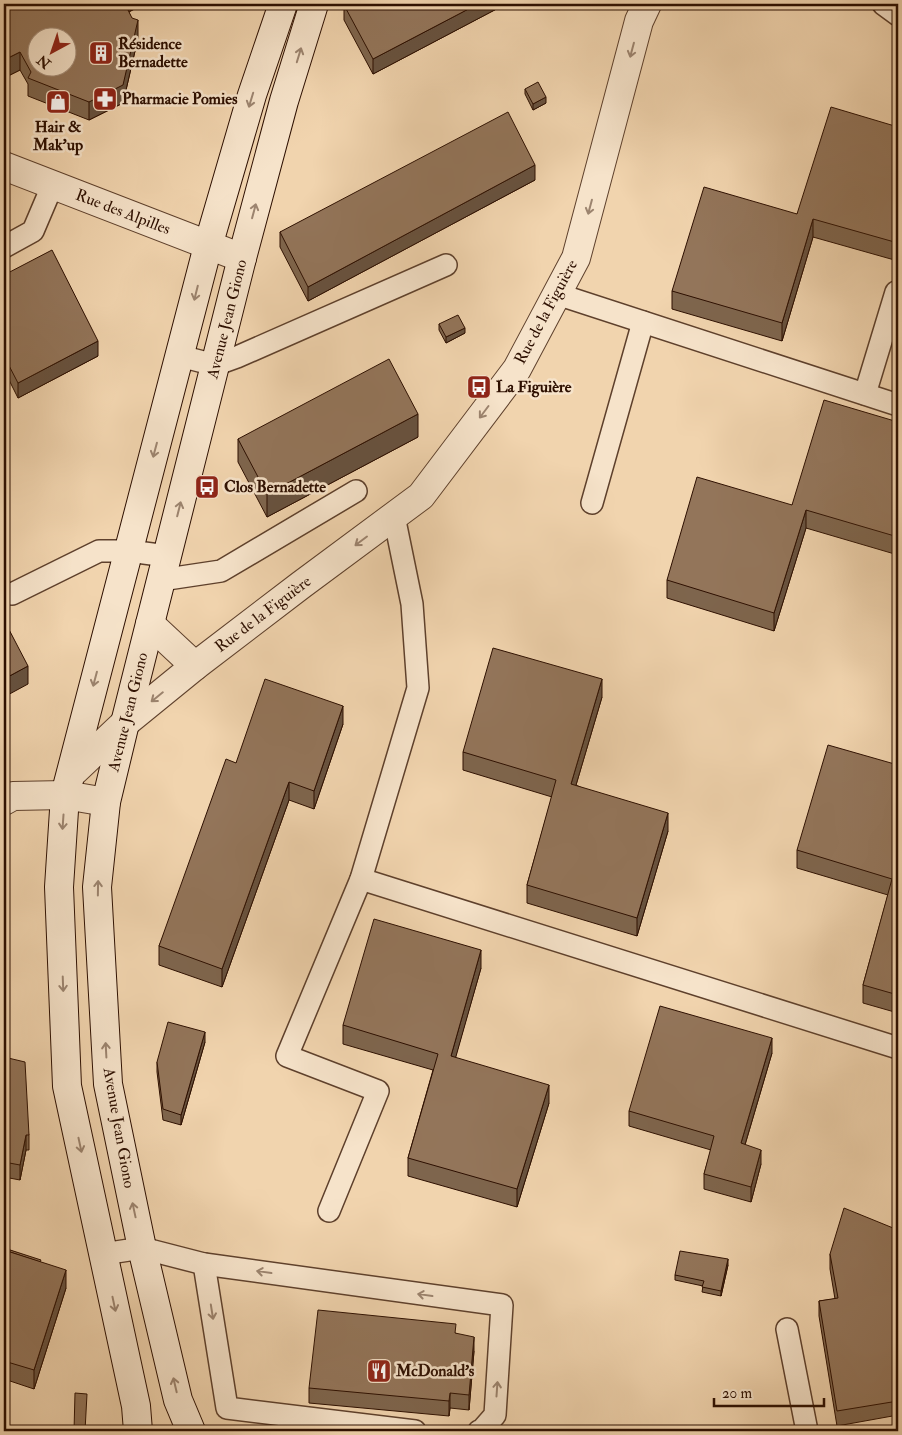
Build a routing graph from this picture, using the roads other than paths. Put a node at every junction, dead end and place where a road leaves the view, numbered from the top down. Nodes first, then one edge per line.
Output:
1 (283, 4) edge
2 (314, 4) edge
3 (647, 4) edge
4 (883, 4) edge
5 (898, 15) edge
6 (4, 166) edge
7 (53, 184) junction
8 (208, 246) junction
9 (4, 247) edge
10 (242, 258) junction
11 (446, 265) dead end
12 (896, 292) dead end
13 (557, 294) junction
14 (643, 322) junction
15 (180, 356) junction
16 (215, 365) junction
17 (865, 394) junction
18 (898, 405) edge
19 (356, 491) dead end
20 (592, 503) dead end
21 (394, 516) junction
22 (129, 551) junction
23 (164, 568) junction
24 (12, 594) dead end
25 (150, 624) junction
26 (195, 666) junction
27 (124, 723) junction
28 (68, 784) junction
29 (4, 801) edge
30 (106, 802) junction
31 (361, 878) junction
32 (898, 1048) edge
33 (329, 1211) dead end
34 (142, 1248) junction
35 (103, 1254) junction
36 (204, 1264) junction
37 (787, 1329) dead end
38 (138, 1431) edge
39 (191, 1431) edge
40 (416, 1431) edge
41 (479, 1431) edge
42 (807, 1431) edge

1 -> 8 main road
10 -> 2 main road, Avenue Jean Giono
3 -> 13 main road, Rue de la Figuière
4 - 5 lane
6 - 7 main road, Rue des Alpilles
7 - 8 main road, Rue des Alpilles
7 - 9 lane
8 - 10 main road, Rue des Alpilles
8 -> 15 main road
10 - 16 main road, Avenue Jean Giono
11 - 16 lane
12 - 17 lane
13 - 14 lane
13 -> 21 main road, Rue de la Figuière
14 - 17 lane
14 - 20 lane
15 - 16 lane
15 -> 22 main road
23 -> 16 main road, Avenue Jean Giono
17 - 18 lane
19 - 23 lane
21 -> 26 main road, Rue de la Figuière
21 - 31 lane
22 - 23 lane
22 - 24 lane
22 -> 28 main road
23 - 25 main road, Avenue Jean Giono
25 - 26 main road
25 - 27 main road, Avenue Jean Giono
26 -> 27 main road, Rue de la Figuière
27 - 28 main road, Rue de la Figuière
27 - 30 main road, Avenue Jean Giono
28 - 29 main road
28 - 30 main road
28 -> 35 main road
34 -> 30 main road, Avenue Jean Giono
31 - 32 lane
31 - 33 lane
34 - 35 lane
34 - 36 lane
39 -> 34 main road, Avenue Jean Giono
35 -> 38 main road
36 -> 40 lane
41 -> 36 lane
37 - 42 lane

